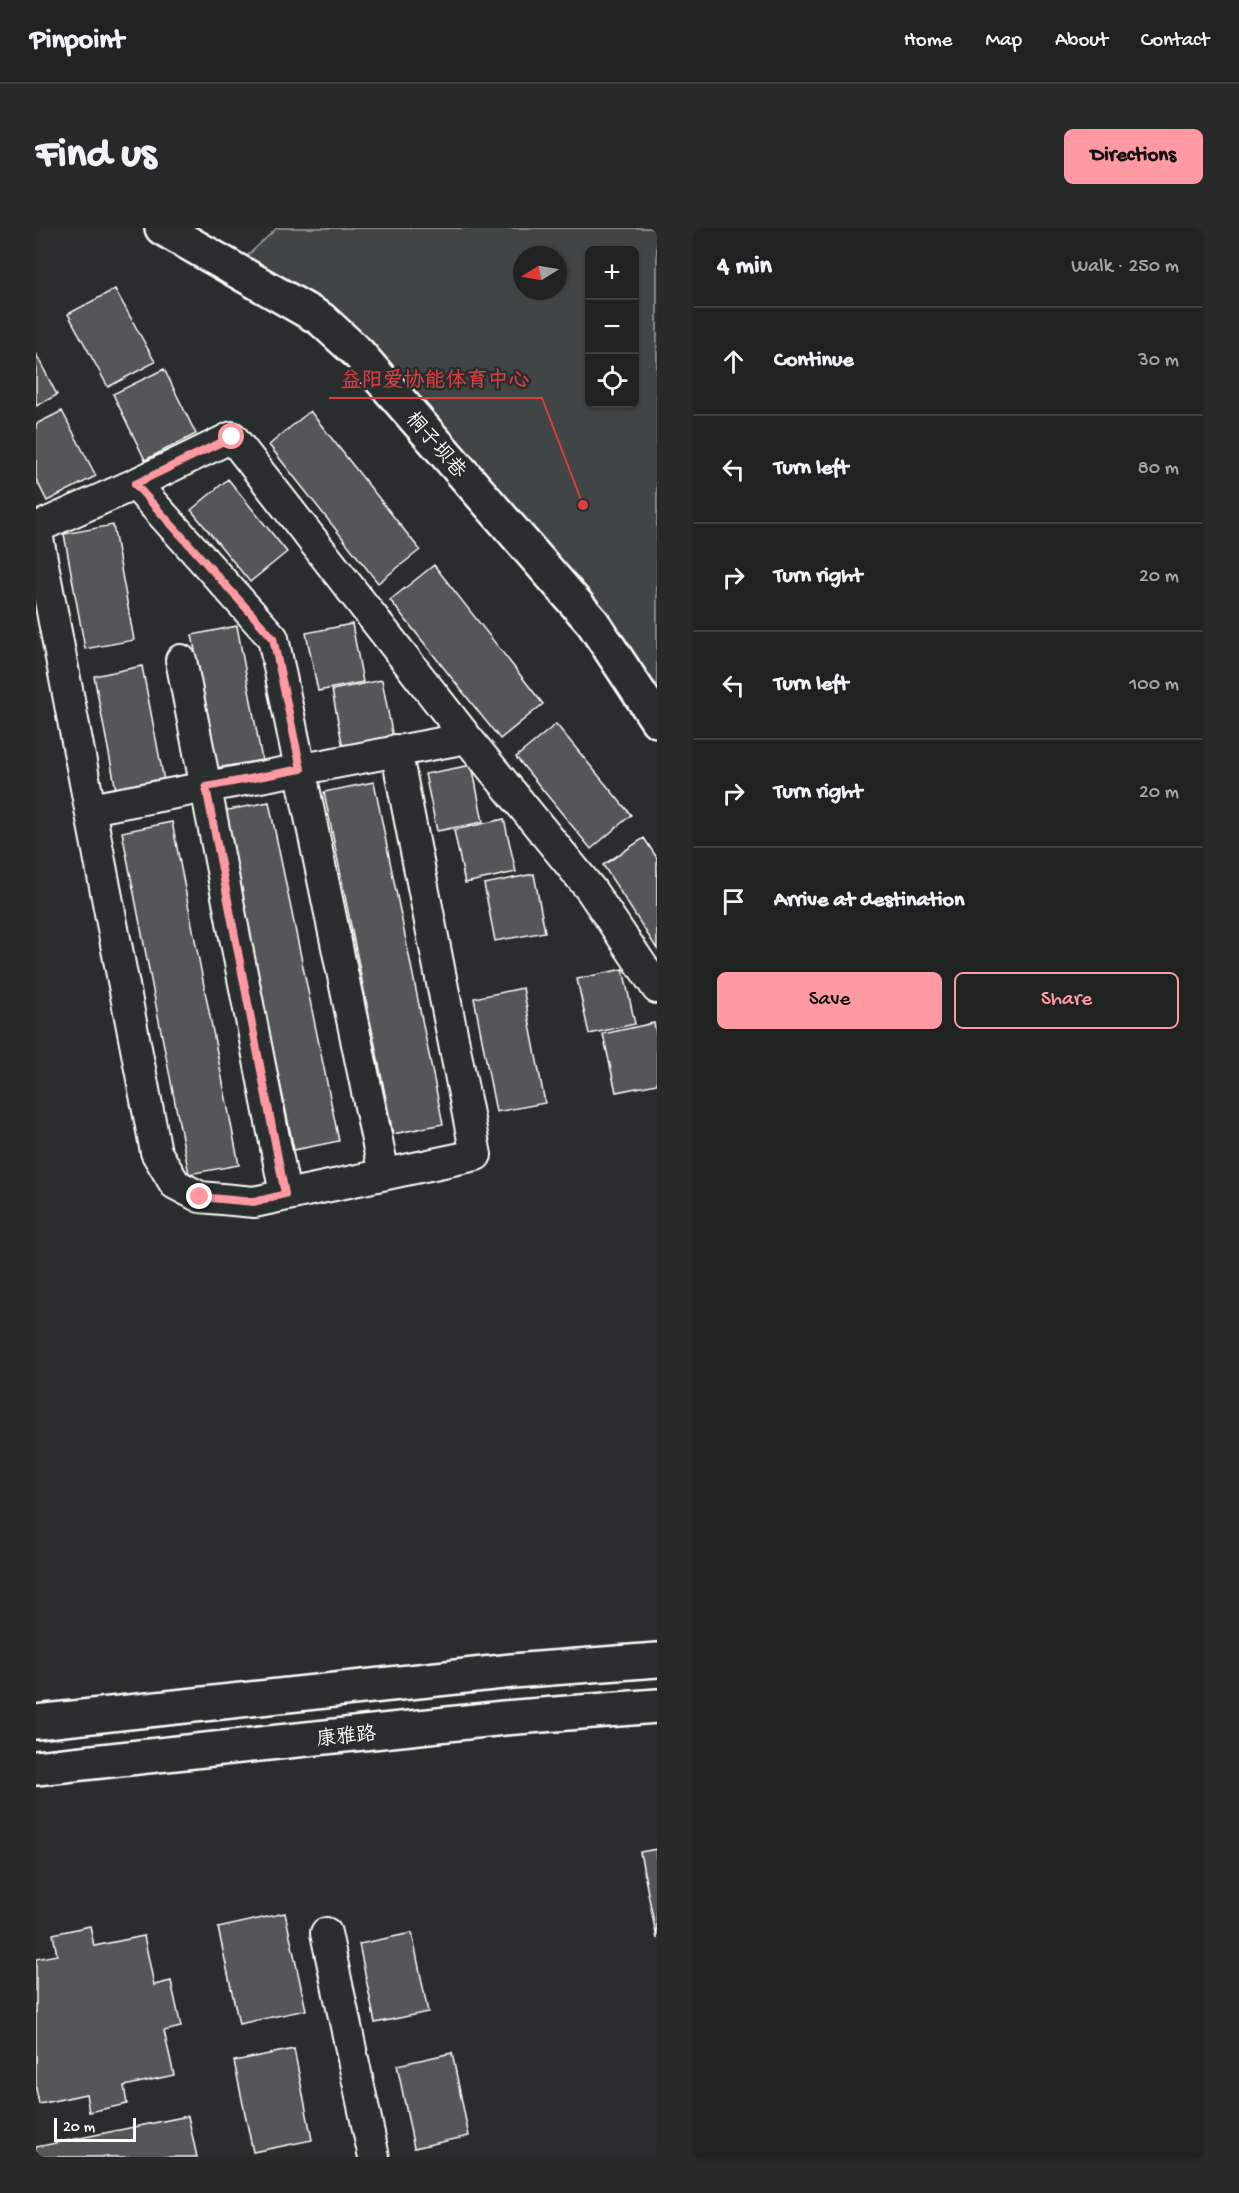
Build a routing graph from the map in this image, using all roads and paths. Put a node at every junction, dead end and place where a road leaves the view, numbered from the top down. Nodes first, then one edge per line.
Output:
1 (162, 228) edge
2 (135, 484) junction
3 (36, 528) edge
4 (182, 660) dead end
5 (657, 720) edge
6 (467, 738) junction
7 (396, 750) junction
8 (301, 769) junction
9 (206, 787) junction
10 (90, 810) junction
11 (657, 988) edge
12 (384, 1174) junction
13 (285, 1194) junction
14 (657, 1660) edge
15 (657, 1706) edge
16 (36, 1722) edge
17 (36, 1768) edge
18 (326, 1933) dead end
19 (374, 2157) edge

1 - 5 main road, 桐子坝巷
2 - 3 street
2 - 6 street
2 - 8 street
3 - 10 street
4 - 9 street
6 - 7 street
6 - 11 street
7 - 8 street
7 - 12 street
8 - 9 street
8 - 12 street
9 - 10 street
9 - 13 street
10 - 13 street
12 - 13 street
14 - 16 main road
15 - 17 main road, 康雅路
18 - 19 street

